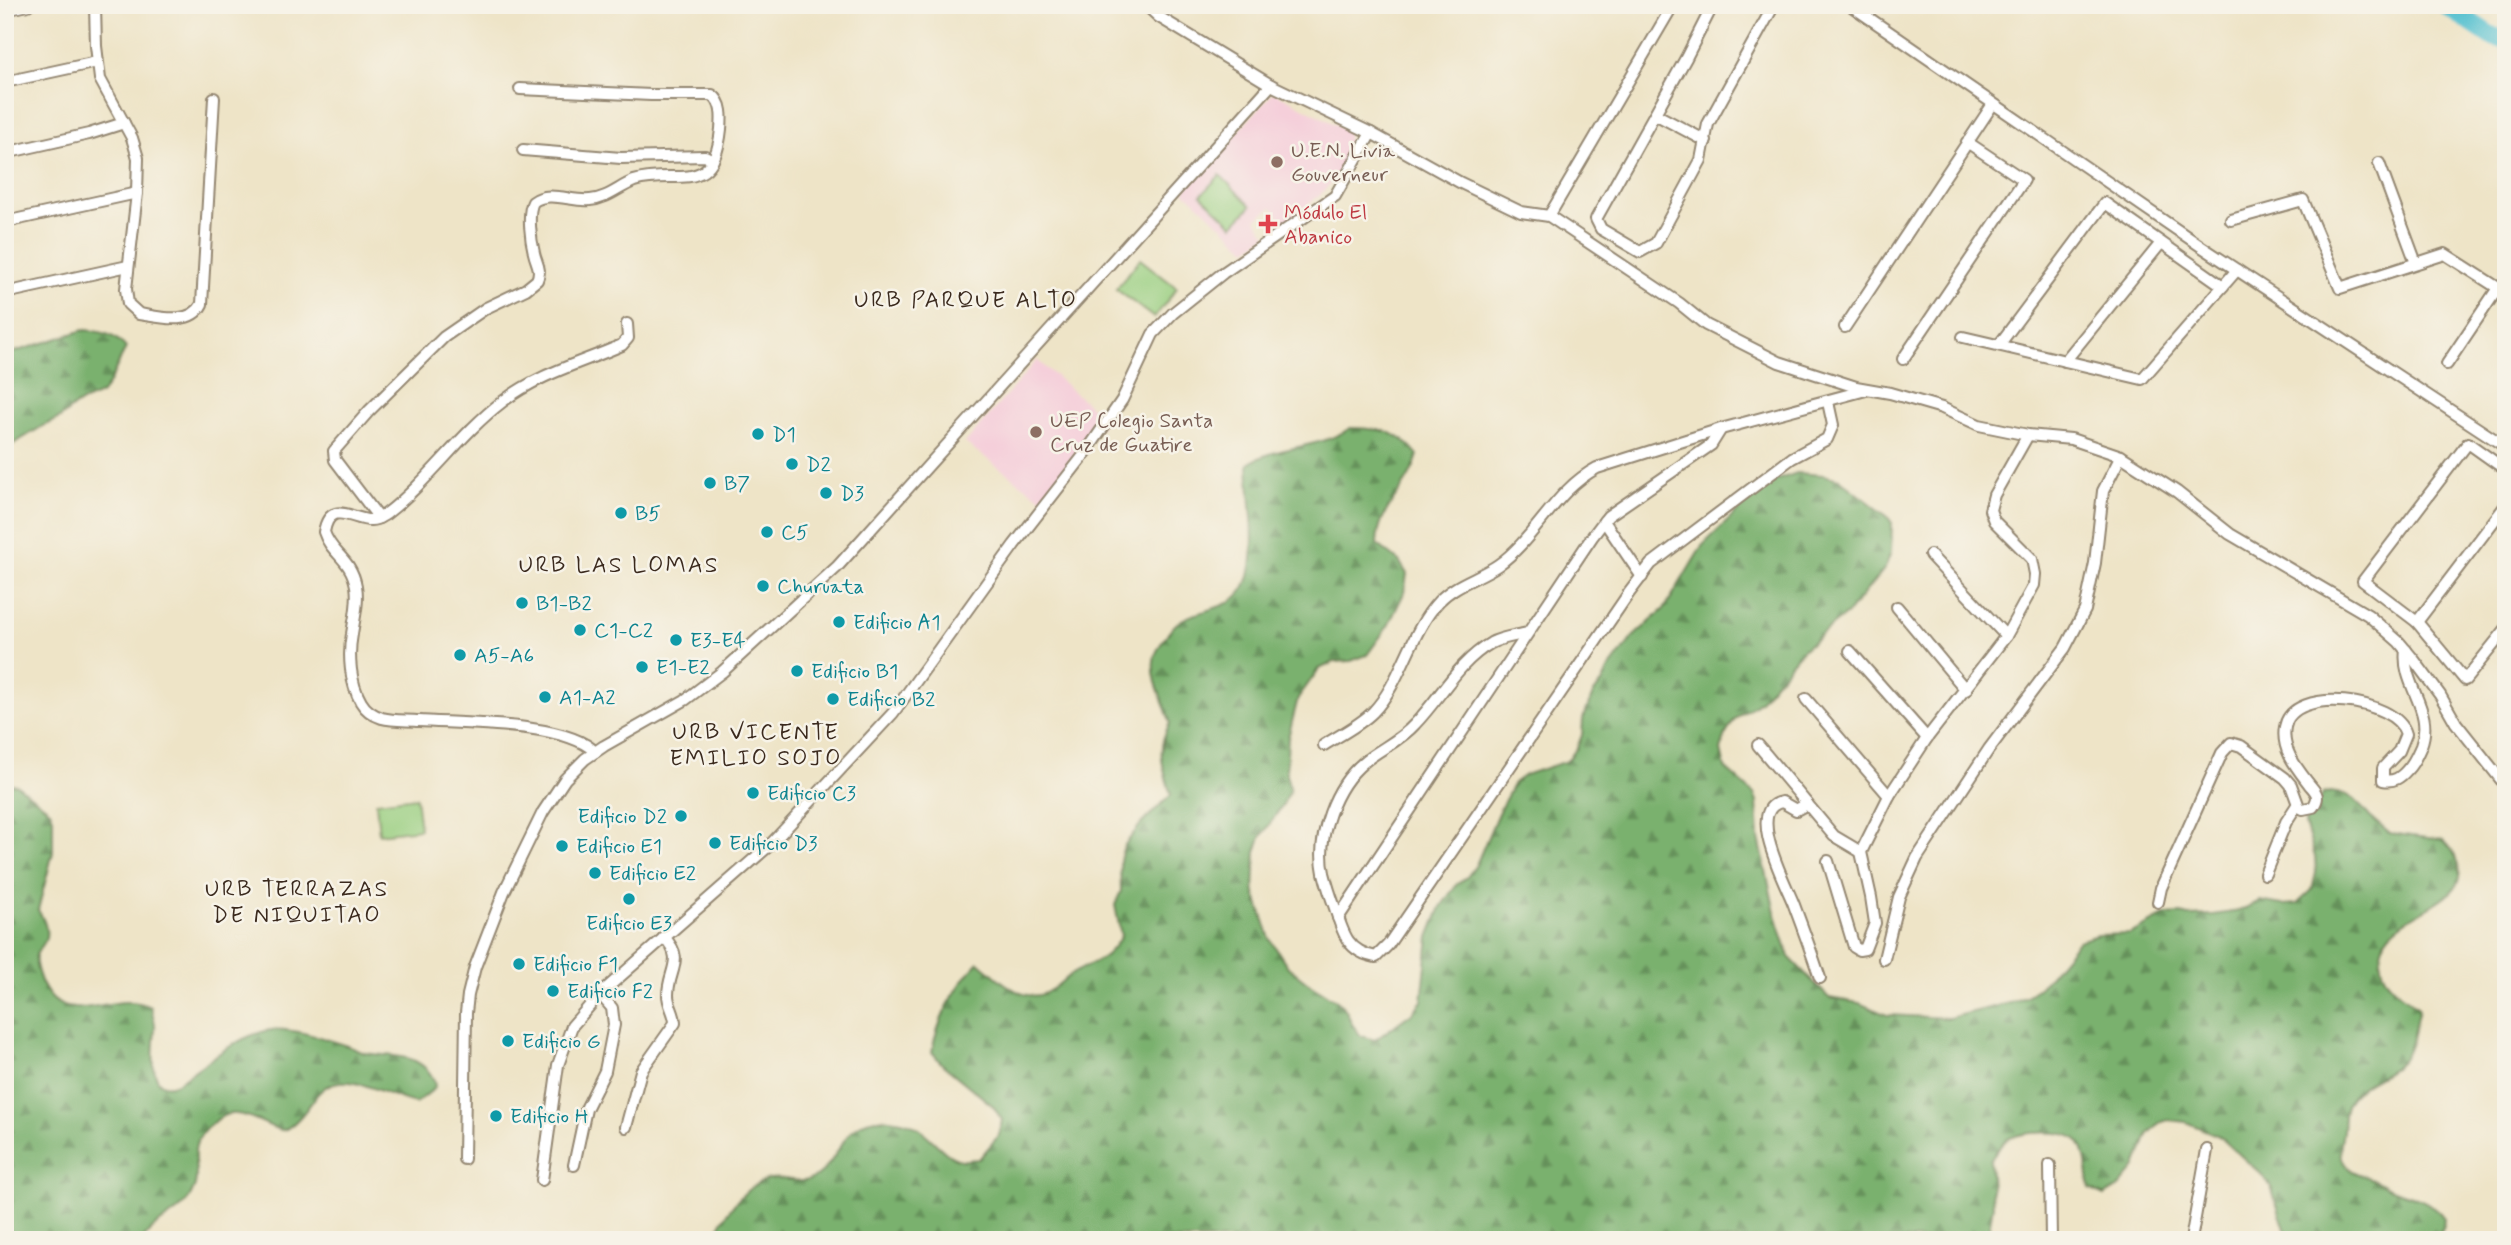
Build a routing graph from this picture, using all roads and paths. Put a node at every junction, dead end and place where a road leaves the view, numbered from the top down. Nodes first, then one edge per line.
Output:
1 (27, 5) edge
2 (95, 5) edge
3 (1146, 5) edge
4 (1673, 5) edge
5 (1713, 5) edge
6 (1774, 5) edge
7 (1850, 5) edge
8 (5, 10) edge
9 (97, 62) junction
10 (5, 82) edge
11 (1271, 85) junction
12 (520, 89) dead end
13 (214, 98) dead end
14 (1993, 104) junction
15 (1655, 114) junction
16 (124, 123) junction
17 (1371, 133) junction
18 (1706, 141) junction
19 (1967, 142) junction
20 (523, 150) dead end
21 (5, 153) edge
22 (713, 160) junction
23 (2379, 163) dead end
24 (137, 192) junction
25 (1549, 216) junction
26 (2231, 220) dead end
27 (5, 222) edge
28 (2161, 243) junction
29 (2416, 263) junction
30 (128, 265) junction
31 (2237, 270) junction
32 (2223, 286) junction
33 (2502, 290) edge
34 (5, 293) edge
35 (627, 324) dead end
36 (1844, 327) dead end
37 (1963, 337) dead end
38 (1999, 345) junction
39 (1903, 359) dead end
40 (2065, 361) junction
41 (2447, 365) dead end
42 (1869, 389) junction
43 (1828, 402) junction
44 (1721, 429) junction
45 (2028, 435) junction
46 (2506, 447) edge
47 (2121, 456) junction
48 (2506, 470) edge
49 (2506, 505) edge
50 (379, 518) junction
51 (1604, 521) junction
52 (1930, 555) dead end
53 (1642, 577) junction
54 (1897, 607) dead end
55 (2417, 622) junction
56 (2506, 629) edge
57 (1527, 633) junction
58 (2006, 636) junction
59 (1850, 650) dead end
60 (2406, 650) junction
61 (1966, 690) junction
62 (1806, 699) dead end
63 (1927, 738) junction
64 (1324, 745) dead end
65 (1758, 745) dead end
66 (596, 752) junction
67 (2506, 786) edge
68 (1889, 796) junction
69 (1807, 804) junction
70 (2297, 805) junction
71 (1861, 852) junction
72 (1828, 861) dead end
73 (2264, 874) dead end
74 (2158, 902) dead end
75 (1338, 918) junction
76 (664, 937) junction
77 (1884, 958) dead end
78 (1820, 978) dead end
79 (600, 994) junction
80 (626, 1127) dead end
81 (2207, 1150) dead end
82 (464, 1159) dead end
83 (2050, 1165) dead end
84 (574, 1166) dead end
85 (542, 1180) dead end
86 (2051, 1240) edge
87 (2191, 1240) edge

1 - 8 street
2 - 9 street
3 - 11 street
4 - 25 street
5 - 15 street
6 - 18 street
7 - 14 street
9 - 10 street
9 - 16 street
11 - 17 street
11 - 66 street
12 - 22 street
13 - 30 street
14 - 19 street
14 - 31 street
15 - 18 street
15 - 18 street
16 - 21 street
16 - 24 street
17 - 25 street
17 - 76 street
19 - 36 street
19 - 39 street
20 - 22 street
22 - 50 street
23 - 29 street
24 - 27 street
24 - 30 street
25 - 42 street
26 - 29 street
28 - 32 street
28 - 38 street
28 - 40 street
29 - 33 street
30 - 34 street
31 - 32 street
31 - 46 street
32 - 40 street
33 - 41 street
35 - 50 street
37 - 38 street
38 - 40 street
42 - 43 street
42 - 45 street
43 - 44 street
43 - 53 street
44 - 51 street
44 - 64 street
45 - 47 street
45 - 58 street
47 - 60 street
47 - 77 street
48 - 55 street
49 - 55 street
50 - 66 street
51 - 53 street
51 - 57 street
52 - 58 street
53 - 75 street
54 - 61 street
55 - 56 street
57 - 75 street
57 - 75 street
58 - 61 street
59 - 63 street
60 - 67 street
60 - 70 street
61 - 63 street
62 - 68 street
63 - 68 street
65 - 69 street
66 - 82 street
68 - 71 street
69 - 71 street
69 - 78 street
70 - 73 street
70 - 74 street
71 - 72 street
76 - 79 street
76 - 80 street
79 - 84 street
79 - 85 street
81 - 87 street
83 - 86 street

